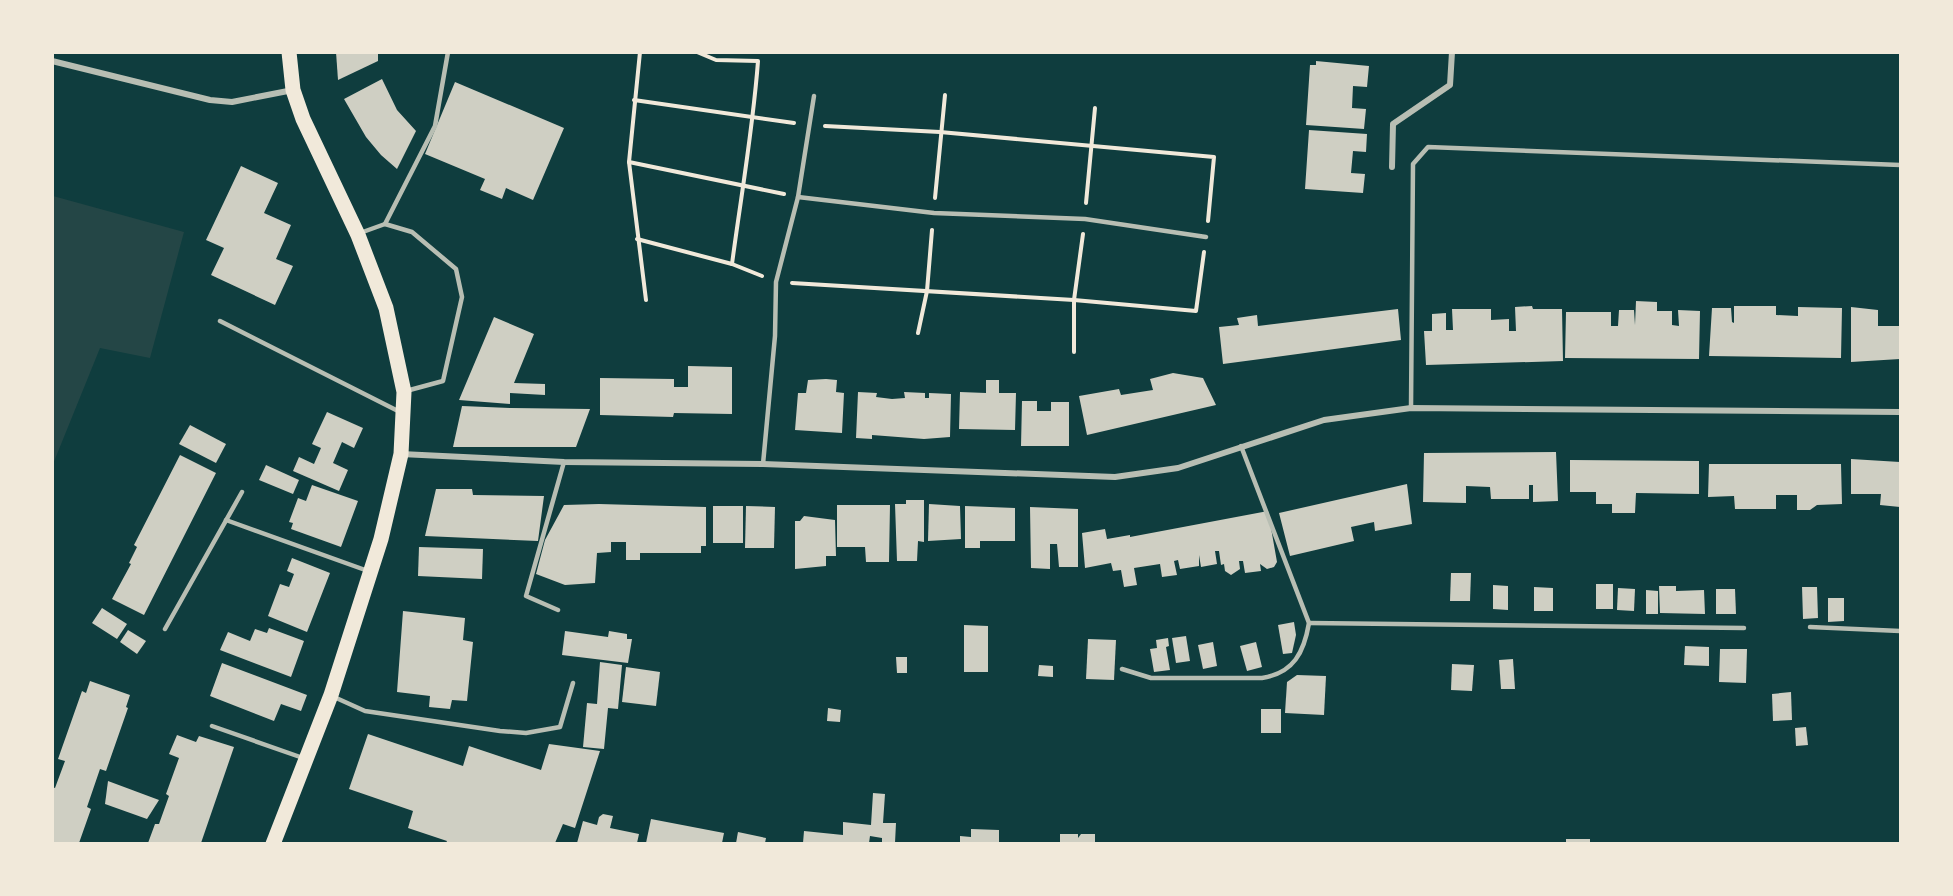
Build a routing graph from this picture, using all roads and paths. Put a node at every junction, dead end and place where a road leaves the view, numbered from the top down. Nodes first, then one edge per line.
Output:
1 (289, 52) edge
2 (448, 52) edge
3 (640, 52) edge
4 (698, 52) edge
5 (1452, 52) edge
6 (52, 61) edge
7 (293, 90) junction
8 (814, 96) dead end
9 (634, 100) junction
10 (754, 116) junction
11 (808, 125) junction
12 (629, 162) junction
13 (1900, 165) edge
14 (1392, 167) dead end
15 (742, 186) junction
16 (798, 197) junction
17 (385, 224) junction
18 (358, 234) junction
19 (1206, 237) junction
20 (637, 239) junction
21 (732, 264) junction
22 (776, 282) junction
23 (646, 300) dead end
24 (220, 321) dead end
25 (404, 392) junction
26 (1411, 408) junction
27 (1900, 412) edge
28 (403, 413) junction
29 (1240, 445) junction
30 (401, 454) junction
31 (564, 462) junction
32 (763, 464) junction
33 (242, 492) dead end
34 (226, 519) junction
35 (370, 572) junction
36 (558, 610) dead end
37 (1309, 623) junction
38 (1810, 627) dead end
39 (1744, 628) dead end
40 (165, 629) dead end
41 (1900, 632) edge
42 (1122, 669) dead end
43 (573, 683) dead end
44 (331, 696) junction
45 (212, 726) dead end
46 (305, 759) junction
47 (273, 843) edge

1 - 7 main road
2 - 17 lane
3 - 9 path
4 - 10 path
5 - 14 street
6 - 7 street
7 - 18 main road
8 - 11 lane
9 - 10 path
9 - 12 path
10 - 11 path
10 - 15 path
11 - 16 lane
11 - 19 path
12 - 15 path
12 - 20 path
13 - 26 lane
15 - 16 path
15 - 21 path
16 - 19 lane
16 - 22 lane
17 - 18 lane
17 - 25 lane
18 - 25 main road
19 - 22 path
20 - 21 path
20 - 23 path
21 - 22 path
22 - 32 lane
24 - 28 lane
25 - 28 main road
26 - 27 street
26 - 29 street
28 - 30 main road
29 - 32 street
29 - 37 lane
30 - 31 street
30 - 35 main road
31 - 32 street
31 - 36 lane
33 - 34 lane
34 - 35 lane
34 - 40 lane
35 - 44 main road
37 - 39 lane
37 - 42 lane
38 - 41 lane
43 - 44 lane
44 - 46 main road
45 - 46 lane
46 - 47 main road

